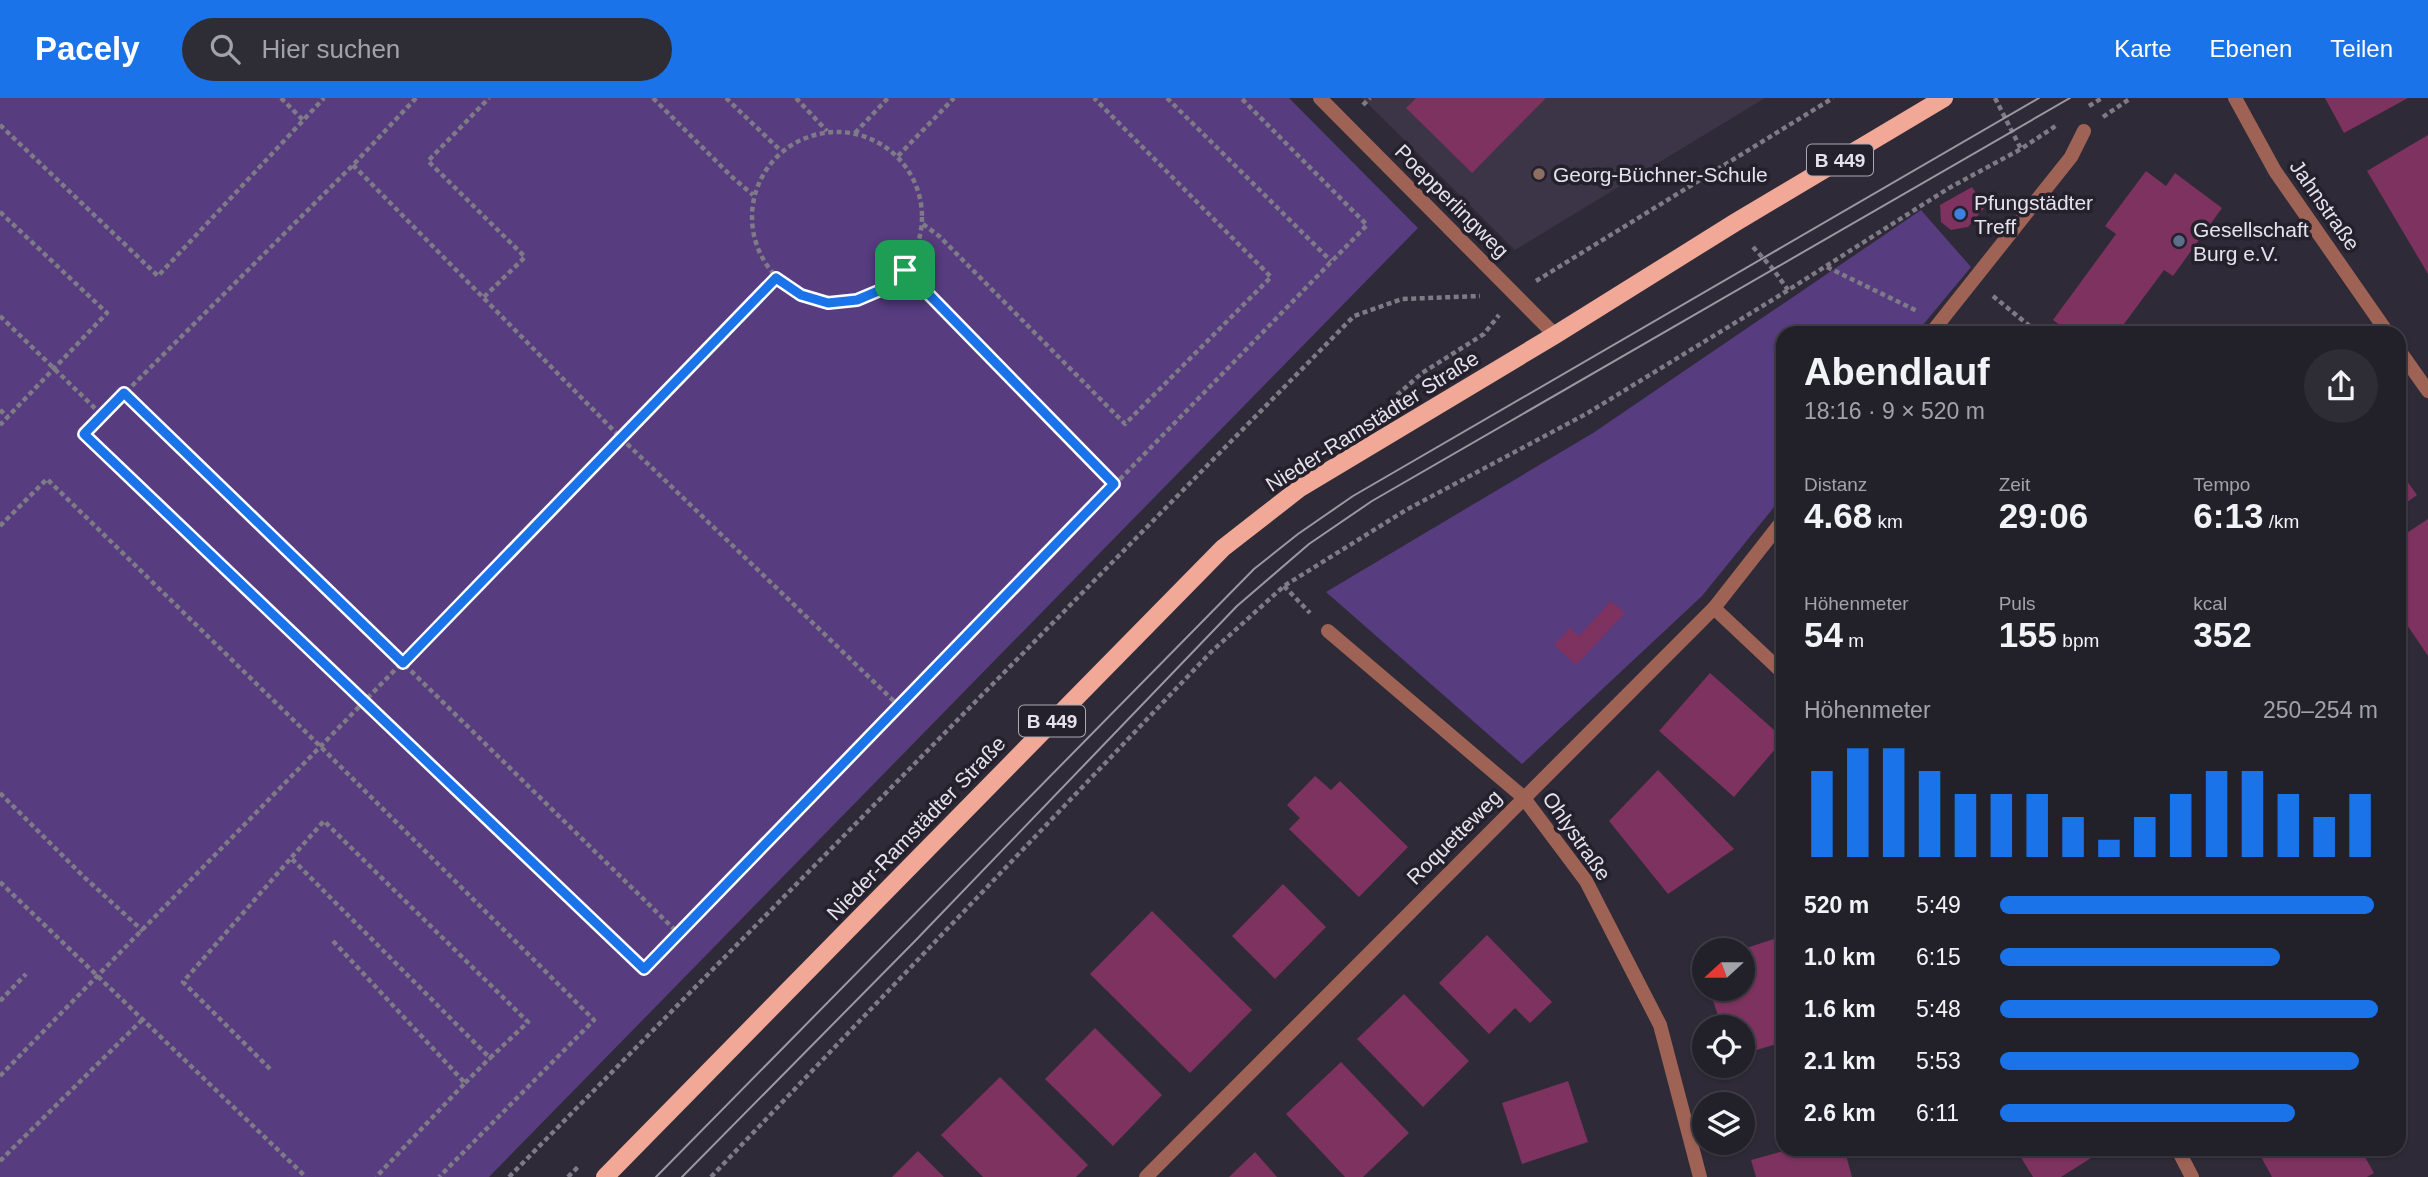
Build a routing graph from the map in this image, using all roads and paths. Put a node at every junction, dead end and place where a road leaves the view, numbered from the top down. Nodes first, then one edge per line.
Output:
1 (281, 98) edge
2 (324, 98) edge
3 (416, 98) edge
4 (489, 98) edge
5 (653, 98) edge
6 (726, 98) edge
7 (796, 98) edge
8 (888, 98) edge
9 (954, 98) edge
10 (1094, 98) edge
11 (1167, 98) edge
12 (1241, 98) edge
13 (1320, 98) edge
14 (1833, 98) edge
15 (1944, 98) edge
16 (1995, 98) edge
17 (2102, 98) edge
18 (2131, 98) edge
19 (2235, 98) edge
20 (2084, 109) dead end
21 (2066, 119) dead end
22 (303, 120) junction
23 (0, 125) edge
24 (827, 131) junction
25 (2084, 131) joint
26 (855, 133) junction
27 (2021, 149) junction
28 (781, 151) junction
29 (898, 156) junction
30 (353, 165) junction
31 (754, 195) junction
32 (0, 212) edge
33 (923, 224) junction
34 (1753, 247) dead end
35 (1331, 261) junction
36 (1826, 266) junction
37 (905, 270) junction
38 (776, 278) junction
39 (1973, 280) junction
40 (1788, 290) junction
41 (1516, 294) junction
42 (484, 298) junction
43 (0, 316) edge
44 (1934, 326) edge
45 (1937, 326) edge
46 (2030, 326) edge
47 (2383, 326) edge
48 (1555, 335) junction
49 (2406, 360) edge
50 (55, 368) junction
51 (2428, 391) edge
52 (124, 393) junction
53 (0, 410) edge
54 (103, 416) junction
55 (8, 417) junction
56 (0, 425) edge
57 (621, 438) junction
58 (1114, 484) junction
59 (0, 526) edge
60 (1776, 529) edge
61 (1284, 586) junction
62 (1714, 608) junction
63 (1328, 631) joint
64 (403, 663) junction
65 (1776, 666) edge
66 (366, 701) junction
67 (899, 706) junction
68 (321, 747) junction
69 (0, 793) edge
70 (1523, 797) junction
71 (291, 858) junction
72 (0, 882) edge
73 (142, 931) junction
74 (679, 934) junction
75 (333, 941) dead end
76 (26, 974) dead end
77 (98, 976) junction
78 (0, 1001) edge
79 (142, 1020) junction
80 (490, 1058) junction
81 (270, 1069) dead end
82 (0, 1076) edge
83 (465, 1083) junction
84 (2181, 1156) edge
85 (0, 1161) edge
86 (306, 1177) edge
87 (376, 1177) edge
88 (439, 1177) edge
89 (509, 1177) edge
90 (606, 1177) edge
91 (711, 1177) edge
92 (1146, 1177) edge
93 (1700, 1177) edge
94 (2192, 1177) edge

1 - 22 path
2 - 22 path
3 - 30 path
4 - 42 path
5 - 31 path
6 - 28 path
7 - 24 path
8 - 26 path
9 - 29 path
10 - 33 path
11 - 35 path
12 - 35 path
13 - 41 street, Poepperlingweg
14 - 41 path
15 - 48 main road, Nieder-Ramstädter Straße / B 449
16 - 27 path
17 - 20 path
18 - 25 path
19 - 47 street, Jahnstraße
21 - 27 path
22 - 23 path
24 - 26 path
24 - 28 path
25 - 39 street
26 - 29 path
27 - 36 path
28 - 31 path
29 - 33 path
30 - 42 path
30 - 52 path
31 - 38 path
32 - 50 path
33 - 37 path
34 - 40 path
35 - 58 path
36 - 40 path
36 - 44 path
37 - 38 path
37 - 58 path
38 - 57 path
39 - 45 street
39 - 46 path
40 - 61 path
41 - 48 street, Poepperlingweg
41 - 89 path
42 - 57 path
43 - 50 path
48 - 90 main road, Nieder-Ramstädter Straße / B 449
49 - 51 street
50 - 54 path
50 - 55 path
52 - 54 path
52 - 64 path
53 - 55 path
54 - 66 path
55 - 56 path
57 - 64 path
57 - 67 path
58 - 67 path
59 - 68 path
60 - 62 street, Roquetteweg
61 - 63 path
61 - 91 path
62 - 65 street
62 - 70 street, Roquetteweg
63 - 70 street, Ohlystraße
64 - 66 path
64 - 74 path
66 - 68 path
66 - 74 path
67 - 74 path
68 - 73 path
68 - 88 path
69 - 73 path
70 - 92 street, Roquetteweg
70 - 93 street, Ohlystraße
71 - 80 path
71 - 80 path
71 - 81 path
72 - 77 path
73 - 77 path
75 - 83 path
76 - 78 path
77 - 79 path
77 - 82 path
79 - 85 path
79 - 86 path
80 - 83 path
83 - 87 path
84 - 94 street

